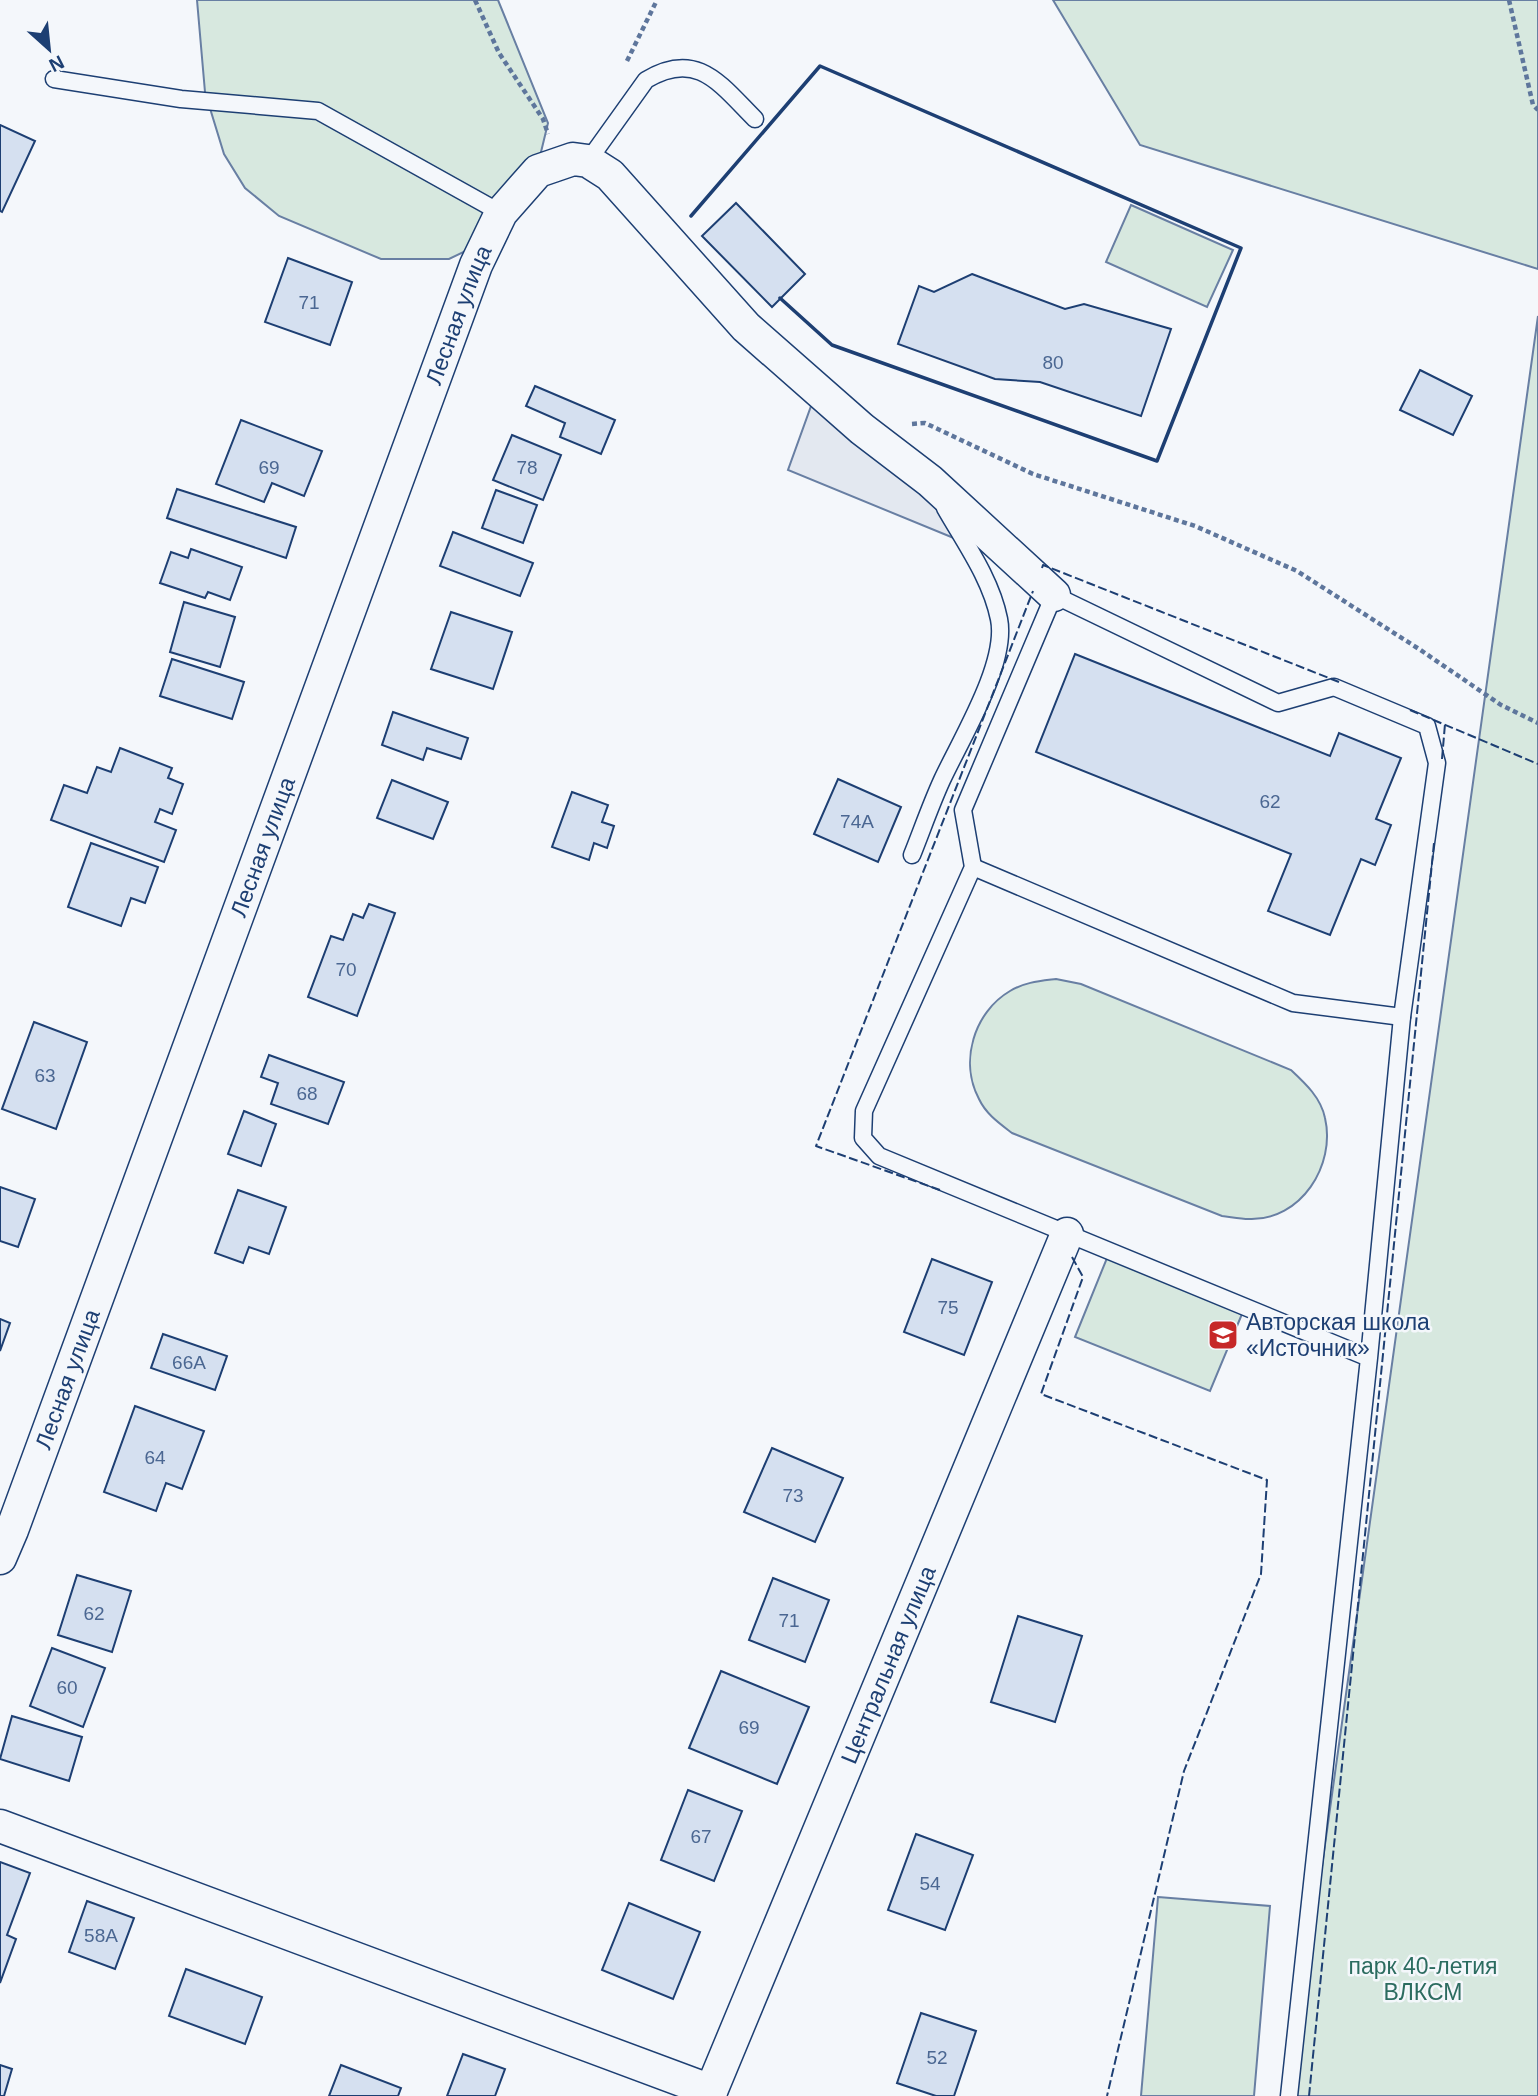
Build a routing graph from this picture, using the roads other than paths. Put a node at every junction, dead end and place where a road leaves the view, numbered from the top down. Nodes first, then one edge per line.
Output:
1 (54, 79) dead end
2 (755, 119) dead end
3 (573, 162) junction
4 (501, 214) junction
5 (930, 481) junction
6 (1054, 595) junction
7 (912, 855) dead end
8 (973, 867) junction
9 (1402, 1017) junction
10 (1068, 1234) junction
11 (1369, 1358) junction
12 (4, 1538) edge
13 (0, 1826) edge
14 (710, 2094) edge
15 (1289, 2096) edge

1 - 4 lane
2 - 3 lane
3 - 4 street, Лесная улица
3 - 5 street
4 - 12 street, Лесная улица
5 - 6 street
5 - 7 lane
6 - 8 lane
6 - 9 lane
8 - 9 lane
8 - 10 lane
9 - 11 lane
10 - 11 lane
10 - 14 street, Центральная улица
11 - 15 lane
13 - 14 street

